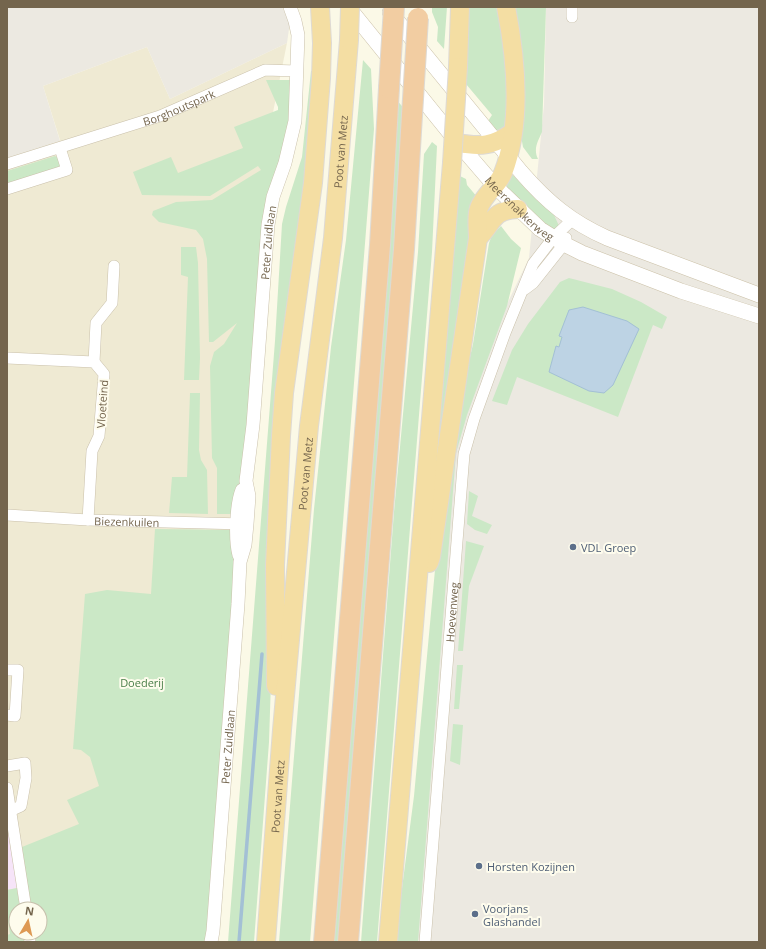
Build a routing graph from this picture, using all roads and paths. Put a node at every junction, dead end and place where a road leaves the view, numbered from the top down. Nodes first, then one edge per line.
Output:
1 (290, 7) edge
2 (320, 7) edge
3 (349, 7) edge
4 (386, 7) edge
5 (394, 7) edge
6 (460, 7) edge
7 (506, 7) edge
8 (418, 13) edge
9 (297, 72) junction
10 (513, 132) junction
11 (496, 142) junction
12 (458, 143) junction
13 (60, 148) junction
14 (508, 156) junction
15 (7, 164) edge
16 (495, 186) junction
17 (7, 189) edge
18 (518, 210) junction
19 (572, 220) junction
20 (478, 238) junction
21 (558, 241) junction
22 (114, 266) dead end
23 (759, 296) edge
24 (759, 316) edge
25 (7, 358) edge
26 (94, 362) junction
27 (7, 515) edge
28 (88, 520) junction
29 (242, 523) junction
30 (418, 588) junction
31 (7, 670) edge
32 (7, 715) edge
33 (282, 730) junction
34 (7, 766) edge
35 (7, 788) edge
36 (10, 811) junction
37 (25, 901) edge
38 (213, 938) edge
39 (266, 942) edge
40 (324, 942) edge
41 (348, 942) edge
42 (388, 942) edge
43 (425, 942) edge

1 - 9 street, Peter Zuidlaan
2 - 33 highway
3 - 12 main road, Meerenakkerweg
3 - 33 highway, Poot van Metz, bridge
4 - 11 main road, Meerenakkerweg
5 - 40 highway, bridge
6 - 30 highway, bridge
7 - 10 highway
8 - 41 highway, bridge
9 - 13 street, Borghoutspark
9 - 29 street, Peter Zuidlaan
10 - 11 highway
10 - 14 highway
11 - 12 highway
11 - 14 main road, Meerenakkerweg
12 - 16 main road, Meerenakkerweg
13 - 15 street, Borghoutspark
13 - 17 street
14 - 16 highway
14 - 19 main road, Meerenakkerweg
16 - 18 main road, Meerenakkerweg
16 - 20 highway
18 - 20 highway
18 - 21 main road, Meerenakkerweg
19 - 21 street, Hoevenweg
19 - 23 main road, Meerenakkerweg
20 - 30 highway
21 - 24 main road, Meerenakkerweg
21 - 43 street, Hoevenweg
22 - 26 street
25 - 26 street
26 - 28 street, Vloeteind
27 - 28 street, Biezenkuilen
28 - 29 street, Biezenkuilen
29 - 38 street, Peter Zuidlaan
30 - 42 highway
31 - 32 street
33 - 39 highway, Poot van Metz
34 - 36 street
35 - 36 street
36 - 37 street

